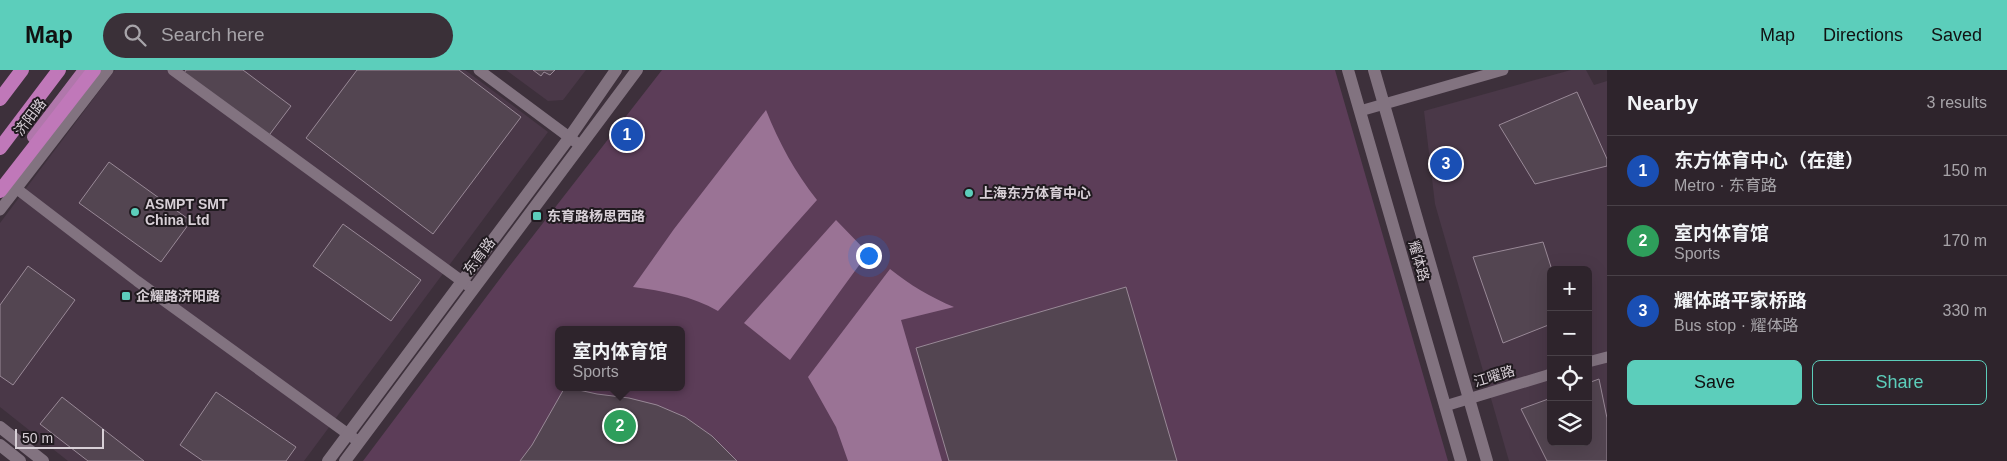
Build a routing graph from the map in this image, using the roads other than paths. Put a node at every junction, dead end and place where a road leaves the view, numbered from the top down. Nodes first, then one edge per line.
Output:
1 (22, 70) edge
2 (59, 70) edge
3 (84, 70) edge
4 (94, 70) edge
5 (108, 70) edge
6 (173, 70) edge
7 (479, 70) edge
8 (616, 70) edge
9 (637, 70) edge
10 (1348, 70) edge
11 (1374, 70) edge
12 (1502, 70) edge
13 (0, 99) edge
14 (1384, 104) junction
15 (1360, 111) junction
16 (569, 138) junction
17 (581, 145) junction
18 (0, 148) edge
19 (0, 181) edge
20 (17, 188) junction
21 (0, 192) edge
22 (0, 210) edge
23 (462, 282) junction
24 (473, 289) junction
25 (1607, 357) edge
26 (1592, 361) edge
27 (1547, 375) edge
28 (1469, 399) junction
29 (1446, 406) junction
30 (0, 427) edge
31 (348, 434) junction
32 (359, 442) junction
33 (0, 445) edge
34 (20, 461) edge
35 (42, 461) edge
36 (328, 461) edge
37 (345, 461) edge
38 (1461, 461) edge
39 (1487, 461) edge

1 - 13 highway
2 - 18 highway
3 - 19 main road, 济阳路
4 - 21 highway
5 - 20 street
6 - 23 street
7 - 16 street
8 - 16 street, 东育路
9 - 17 street, 东育路
10 - 15 street, 耀体路
11 - 14 street, 耀体路
12 - 14 street
14 - 15 street
14 - 28 street, 耀体路
15 - 29 street, 耀体路
16 - 17 street
16 - 23 street, 东育路
17 - 24 street, 东育路
20 - 22 street
20 - 31 street
23 - 24 street
23 - 31 street, 东育路
24 - 32 street, 东育路
25 - 26 street
27 - 28 street, 江曜路
28 - 29 street, 江曜路
28 - 39 street, 耀体路
29 - 38 street, 耀体路
30 - 35 street
31 - 32 street
31 - 36 street, 东育路
32 - 37 street, 东育路
33 - 34 street

